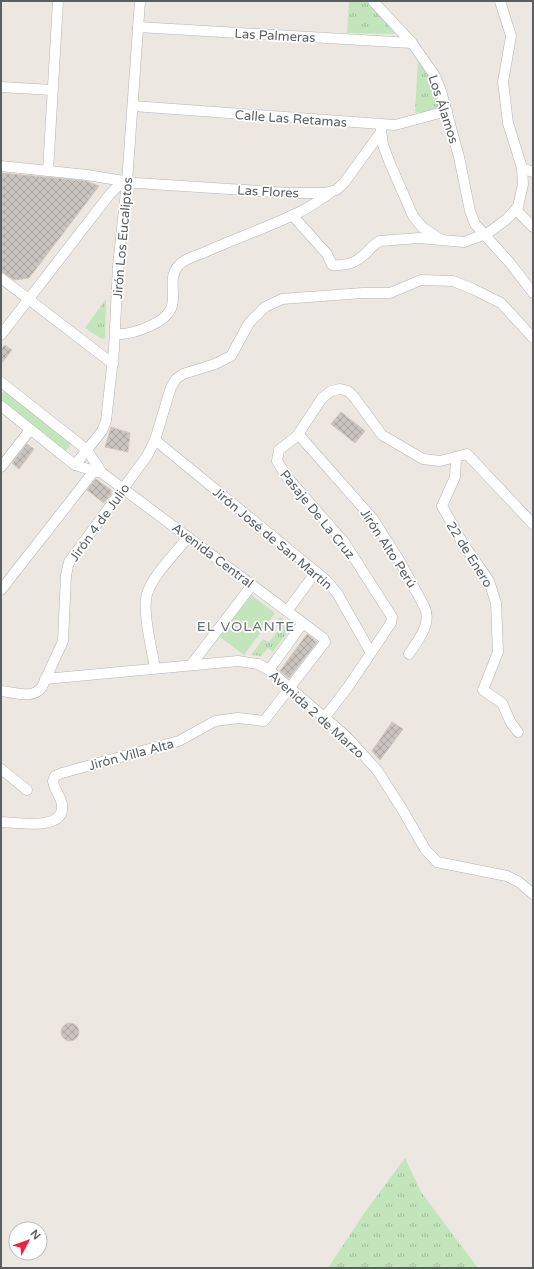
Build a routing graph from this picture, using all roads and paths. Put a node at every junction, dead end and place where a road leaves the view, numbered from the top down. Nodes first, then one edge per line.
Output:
1 (58, 1) edge
2 (140, 1) edge
3 (373, 1) edge
4 (500, 1) edge
5 (138, 27) junction
6 (412, 43) junction
7 (1, 87) edge
8 (52, 90) junction
9 (133, 106) junction
10 (447, 112) junction
11 (381, 128) junction
12 (1, 166) edge
13 (522, 168) junction
14 (48, 171) junction
15 (533, 172) edge
16 (127, 182) junction
17 (336, 190) junction
18 (516, 210) junction
19 (293, 216) junction
20 (533, 227) edge
21 (483, 235) junction
22 (441, 240) junction
23 (1, 278) edge
24 (533, 294) edge
25 (29, 299) junction
26 (115, 334) junction
27 (1, 335) edge
28 (533, 338) edge
29 (112, 364) junction
30 (1, 382) edge
31 (1, 406) edge
32 (30, 430) junction
33 (298, 434) junction
34 (155, 440) junction
35 (87, 450) junction
36 (456, 457) junction
37 (75, 465) junction
38 (1, 467) edge
39 (98, 470) junction
40 (124, 489) junction
41 (533, 524) edge
42 (188, 537) junction
43 (316, 572) junction
44 (252, 585) junction
45 (1, 590) edge
46 (287, 611) junction
47 (303, 623) junction
48 (371, 653) junction
49 (409, 654) dead end
50 (192, 665) junction
51 (155, 668) junction
52 (268, 670) junction
53 (46, 679) junction
54 (290, 688) junction
55 (1, 691) edge
56 (325, 717) junction
57 (518, 732) dead end
58 (1, 769) edge
59 (27, 790) dead end
60 (1, 822) edge
61 (533, 894) edge

1 - 8 street
2 - 5 street, Jirón Los Eucaliptos
3 - 6 street, Los Álamos
4 - 13 street
5 - 6 street, Las Palmeras
5 - 9 street, Jirón Los Eucaliptos
6 - 10 street, Los Álamos
7 - 8 street
8 - 14 street
9 - 11 street, Calle Las Retamas
9 - 16 street, Jirón Los Eucaliptos
10 - 11 street, Calle Las Retamas
10 - 21 street, Los Álamos
11 - 17 street
11 - 22 street
12 - 14 street, Las Flores
13 - 15 street
13 - 18 street
14 - 16 street, Las Flores
16 - 17 street, Las Flores
16 - 25 street
16 - 26 street, Jirón Los Eucaliptos
17 - 19 street
18 - 20 street
18 - 21 street
19 - 22 street
19 - 26 street
21 - 22 street
21 - 24 street, Los Álamos
23 - 25 street
25 - 27 street
25 - 29 street
26 - 29 street, Jirón Los Eucaliptos
28 - 34 street, Jirón 4 de Julio
29 - 35 street, Jirón Los Eucaliptos
30 - 35 street
31 - 32 street
32 - 37 street
32 - 38 street
33 - 36 street
33 - 48 street, Pasaje De La Cruz
33 - 49 street, Jirón Alto Perú
34 - 40 street, Jirón 4 de Julio
34 - 43 street, Jirón José de San Martín
35 - 37 street, Jirón Los Eucaliptos
35 - 39 street
36 - 41 street
36 - 57 street, 22 de Enero
37 - 39 street
39 - 40 street, Avenida Central
39 - 45 street
40 - 42 street, Avenida Central
40 - 53 street, Jirón 4 de Julio
42 - 44 street, Avenida Central
42 - 51 street
43 - 46 street
43 - 48 street, Jirón José de San Martín
44 - 46 street, Avenida Central
44 - 50 street
46 - 47 street, Avenida Central
47 - 52 street
47 - 54 street, Avenida Central
48 - 56 street, Pasaje De La Cruz
50 - 51 street, Avenida 2 de Marzo
50 - 52 street, Avenida 2 de Marzo
51 - 53 street, Avenida 2 de Marzo
52 - 54 street, Avenida 2 de Marzo
53 - 55 street
54 - 56 street, Avenida 2 de Marzo
54 - 60 street, Jirón Villa Alta
56 - 61 street, Avenida 2 de Marzo
58 - 59 street

